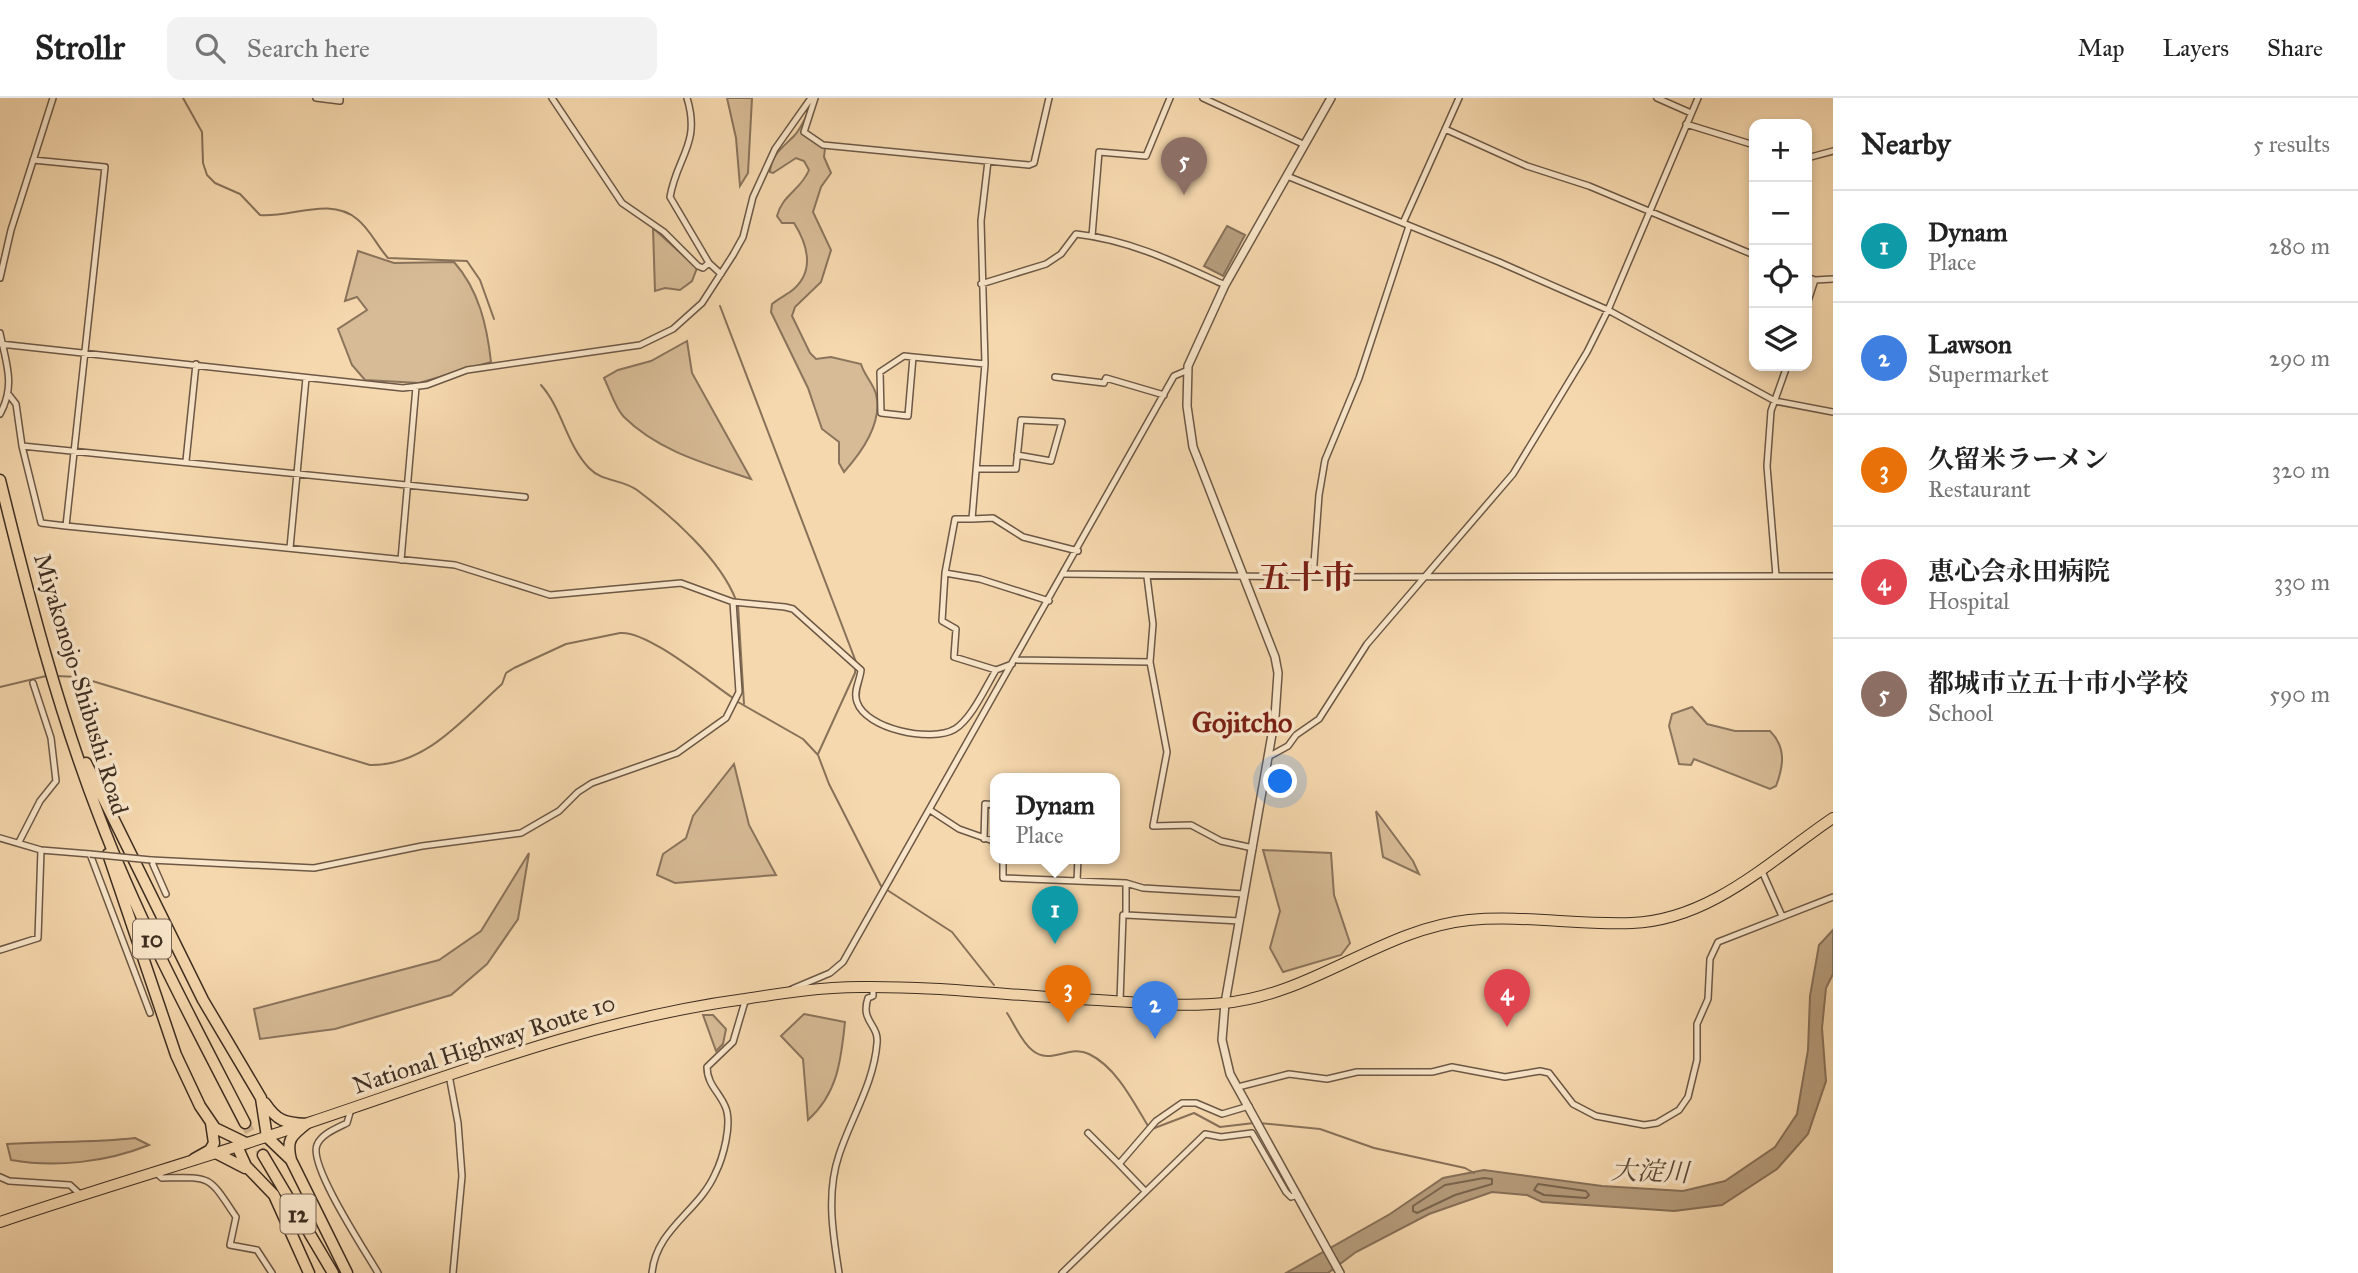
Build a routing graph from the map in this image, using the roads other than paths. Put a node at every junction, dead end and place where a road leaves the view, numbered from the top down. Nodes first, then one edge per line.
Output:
1 (53, 98) edge
2 (316, 98) edge
3 (340, 98) edge
4 (687, 98) edge
5 (813, 98) edge
6 (1049, 98) edge
7 (1170, 98) edge
8 (1203, 98) edge
9 (1331, 98) edge
10 (1459, 98) edge
11 (1657, 98) edge
12 (1698, 98) edge
13 (555, 99) edge
14 (1691, 113) junction
15 (1686, 124) junction
16 (1445, 130) junction
17 (1749, 143) edge
18 (1305, 145) junction
19 (1833, 151) edge
20 (1812, 157) edge
21 (33, 160) junction
22 (988, 161) junction
23 (1287, 176) junction
24 (1649, 212) junction
25 (1406, 224) junction
26 (1091, 236) junction
27 (3, 250) edge
28 (1749, 253) edge
29 (709, 263) junction
30 (721, 274) junction
31 (0, 278) edge
32 (1812, 278) edge
33 (1833, 279) edge
34 (1815, 280) junction
35 (981, 284) junction
36 (1225, 285) junction
37 (1812, 289) edge
38 (1608, 310) junction
39 (0, 333) edge
40 (1, 344) edge
41 (85, 353) junction
42 (913, 357) junction
43 (196, 364) junction
44 (985, 365) junction
45 (1188, 370) junction
46 (1785, 371) edge
47 (1055, 377) dead end
48 (306, 378) junction
49 (416, 387) junction
50 (9, 395) junction
51 (1164, 395) junction
52 (1775, 401) junction
53 (1, 412) edge
54 (1833, 412) edge
55 (22, 446) junction
56 (75, 449) junction
57 (1017, 455) junction
58 (186, 461) junction
59 (978, 469) junction
60 (297, 473) junction
61 (0, 480) edge
62 (409, 485) junction
63 (525, 497) dead end
64 (972, 519) junction
65 (66, 526) junction
66 (290, 548) junction
67 (1078, 551) junction
68 (401, 560) junction
69 (945, 573) junction
70 (1065, 574) junction
71 (1244, 576) junction
72 (1424, 576) junction
73 (1776, 576) junction
74 (1833, 576) edge
75 (1147, 577) junction
76 (1313, 578) junction
77 (1049, 601) junction
78 (733, 602) junction
79 (1015, 662) junction
80 (1150, 662) junction
81 (996, 670) junction
82 (33, 683) dead end
83 (58, 697) junction
84 (74, 748) junction
85 (1268, 757) junction
86 (990, 804) edge
87 (930, 810) junction
88 (1833, 818) edge
89 (0, 838) edge
90 (984, 839) junction
91 (990, 840) edge
92 (19, 842) junction
93 (1252, 848) junction
94 (41, 850) junction
95 (90, 854) junction
96 (151, 860) junction
97 (1003, 864) edge
98 (1078, 864) edge
99 (1761, 869) junction
100 (1077, 881) junction
101 (1126, 883) junction
102 (166, 894) dead end
103 (1244, 894) junction
104 (1833, 897) edge
105 (1126, 915) junction
106 (1782, 916) junction
107 (1240, 921) junction
108 (0, 950) edge
109 (873, 987) junction
110 (786, 993) junction
111 (746, 998) junction
112 (1120, 1001) junction
113 (1225, 1003) junction
114 (150, 1013) dead end
115 (449, 1074) junction
116 (1237, 1087) junction
117 (261, 1098) junction
118 (1250, 1107) junction
119 (351, 1109) junction
120 (211, 1123) junction
121 (245, 1123) tunnel mouth
122 (306, 1124) junction
123 (1088, 1133) dead end
124 (267, 1137) junction
125 (241, 1145) junction
126 (214, 1153) junction
127 (263, 1155) tunnel mouth
128 (194, 1159) junction
129 (291, 1160) junction
130 (1119, 1164) junction
131 (154, 1171) junction
132 (257, 1175) junction
133 (0, 1177) edge
134 (1145, 1191) junction
135 (1298, 1195) junction
136 (82, 1196) junction
137 (0, 1222) edge
138 (272, 1273) edge
139 (309, 1273) edge
140 (333, 1273) edge
141 (347, 1273) edge
142 (378, 1273) edge
143 (453, 1273) edge
144 (652, 1273) edge
145 (839, 1273) edge
146 (1062, 1273) edge
147 (1340, 1273) edge

1 - 21 street
2 - 3 street
4 - 29 street
5 - 22 street
5 - 30 street
6 - 22 street
7 - 26 street
8 - 18 street
9 - 18 street
10 - 16 street
11 - 14 street
12 - 14 street
13 - 29 street
14 - 15 street
15 - 17 street
15 - 24 street
16 - 24 street
16 - 25 street
18 - 23 street
19 - 20 street
21 - 27 street
21 - 41 street
22 - 35 street
23 - 25 street
23 - 36 street
24 - 28 street
24 - 38 street
25 - 38 street
25 - 76 street
26 - 35 street
26 - 36 street
27 - 31 street
29 - 30 street
30 - 49 street
32 - 34 street
33 - 34 street
34 - 37 street
35 - 44 street
36 - 45 street
38 - 52 street
38 - 72 street
39 - 40 street
40 - 41 street
40 - 50 street
41 - 43 street
41 - 56 street
42 - 42 street
42 - 44 street
43 - 48 street
43 - 58 street
44 - 59 street
45 - 51 street
45 - 71 street
46 - 52 street
47 - 51 street
48 - 49 street
48 - 60 street
49 - 62 street
50 - 53 street
50 - 55 street
51 - 67 street
52 - 54 street
52 - 73 street
55 - 56 street
55 - 65 street
56 - 58 street
56 - 65 street
57 - 57 street
57 - 59 street
58 - 60 street
59 - 64 street
60 - 62 street
60 - 66 street
61 - 83 highway, Miyakonojo-Shibushi Road / 10
62 - 63 street
62 - 68 street
64 - 67 street
64 - 69 street
65 - 66 street
66 - 68 street
67 - 70 street
68 - 78 street
69 - 77 street
69 - 81 street
70 - 75 street
70 - 77 street
71 - 75 street
71 - 76 street
71 - 85 street
72 - 73 street
72 - 76 street
72 - 85 street
73 - 74 street
75 - 80 street
77 - 79 street
78 - 81 street
78 - 96 street
79 - 80 street
79 - 81 street
79 - 87 street
80 - 93 street
82 - 92 street
83 - 84 highway, Miyakonojo-Shibushi Road / 10
83 - 117 highway
84 - 120 highway
84 - 121 highway, Miyakonojo-Shibushi Road / 10
85 - 93 street
86 - 90 street
87 - 90 street
87 - 110 street
88 - 99 highway, National Highway Route 10
89 - 92 street
90 - 91 street
92 - 94 street
93 - 103 street
94 - 95 street
94 - 108 street
95 - 96 street, bridge
95 - 114 street
96 - 102 street
97 - 100 street
98 - 100 street
99 - 106 street
99 - 113 highway, National Highway Route 10
100 - 101 street
101 - 103 street
101 - 105 street
103 - 107 street
104 - 106 street
105 - 107 street
105 - 112 street
106 - 116 street
107 - 113 street
109 - 110 highway, National Highway Route 10
109 - 112 highway, National Highway Route 10
109 - 145 street
110 - 111 highway, National Highway Route 10
111 - 115 highway, National Highway Route 10
111 - 144 street
112 - 113 highway, National Highway Route 10
113 - 116 street
115 - 119 highway, National Highway Route 10
115 - 143 street
116 - 118 street
117 - 122 highway
117 - 124 highway
118 - 130 street
118 - 135 street
119 - 122 highway, National Highway Route 10
119 - 142 street
120 - 125 highway
120 - 128 highway
122 - 124 highway, National Highway Route 10
122 - 129 highway
123 - 130 street
124 - 125 highway, National Highway Route 10
124 - 129 highway
125 - 126 highway, National Highway Route 10
125 - 132 highway
126 - 128 highway, National Highway Route 10
126 - 132 highway
127 - 140 highway, 12
128 - 131 highway, National Highway Route 10
129 - 141 highway
130 - 134 street
131 - 136 highway, National Highway Route 10
131 - 138 street
132 - 139 highway
133 - 136 street
134 - 135 street
134 - 146 street
135 - 147 street
136 - 137 highway, National Highway Route 10

